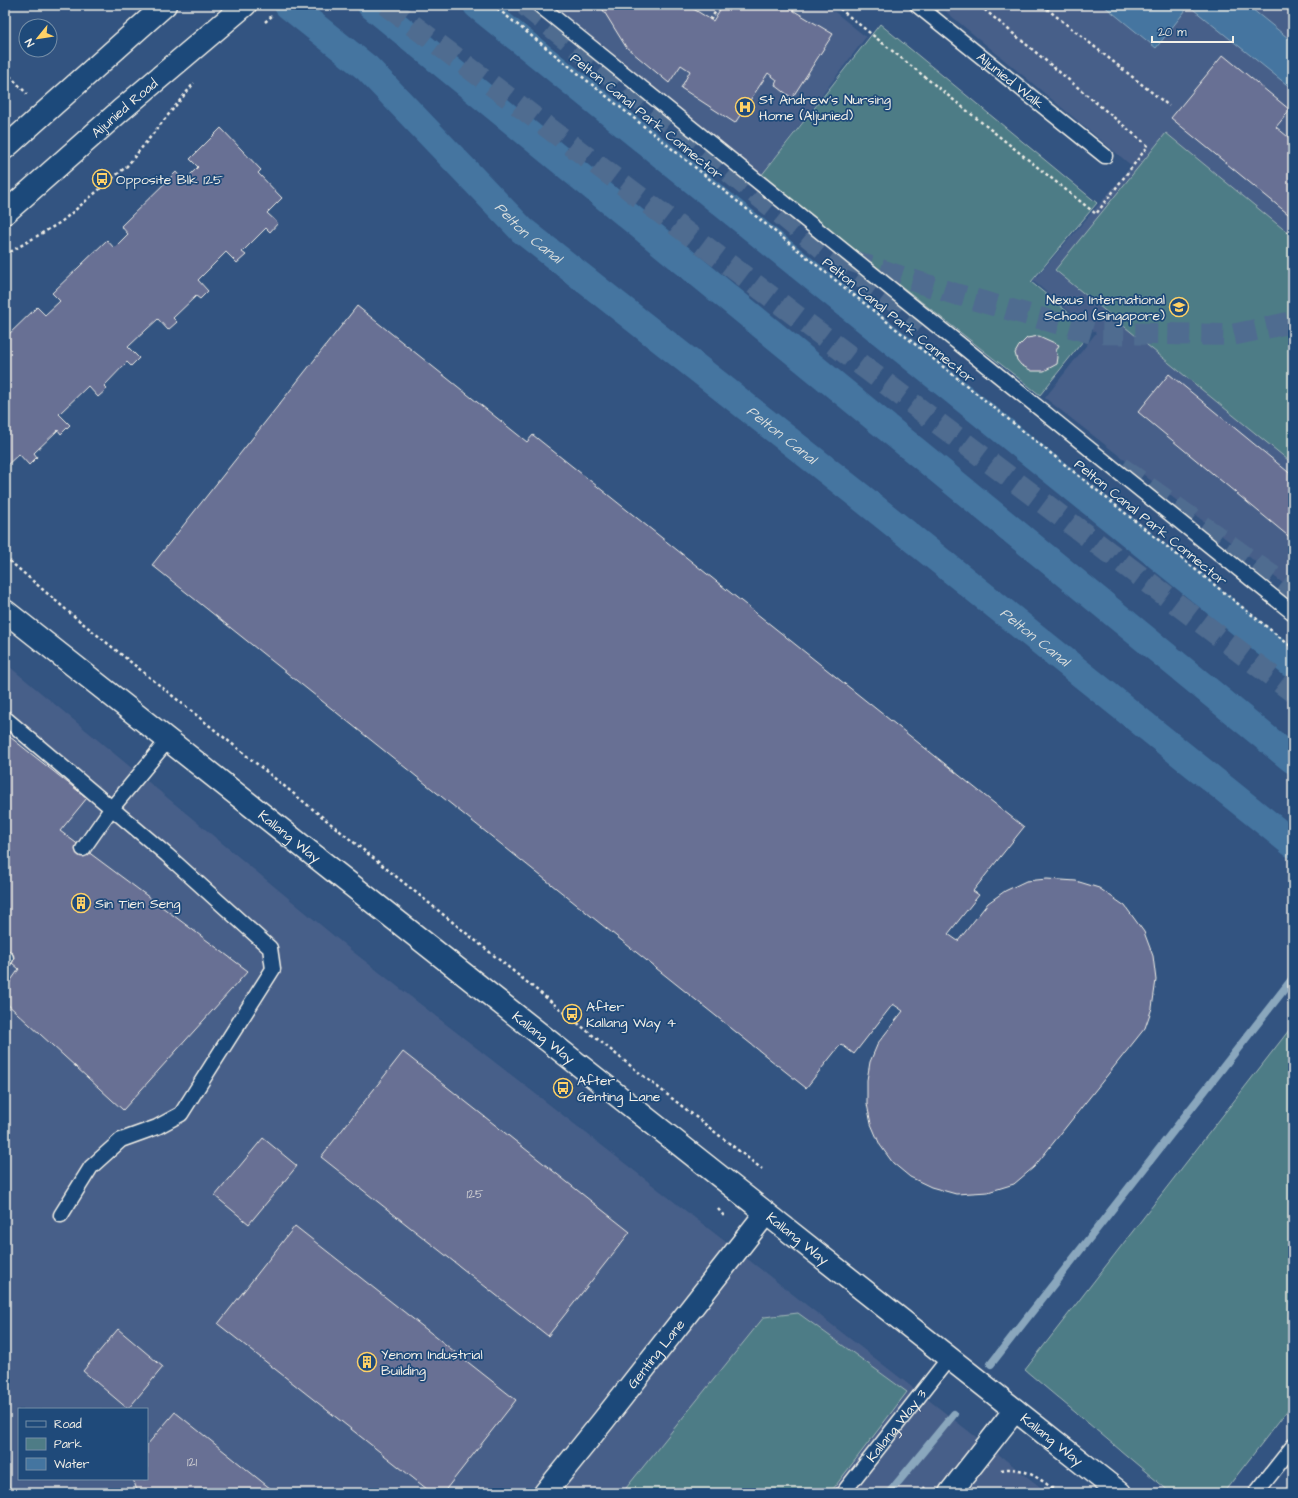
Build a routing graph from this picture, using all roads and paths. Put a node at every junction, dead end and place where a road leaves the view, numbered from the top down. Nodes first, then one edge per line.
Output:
1 (166, 5) edge
2 (245, 5) edge
3 (493, 5) edge
4 (539, 5) edge
5 (720, 5) edge
6 (917, 5) edge
7 (1042, 5) edge
8 (273, 15) dead end
9 (710, 20) dead end
10 (262, 25) dead end
11 (197, 80) dead end
12 (1169, 106) dead end
13 (5, 148) edge
14 (1105, 156) dead end
15 (5, 213) edge
16 (5, 255) edge
17 (5, 557) edge
18 (5, 611) edge
19 (1293, 613) edge
20 (1293, 648) edge
21 (5, 718) edge
22 (168, 740) junction
23 (111, 809) junction
24 (83, 848) dead end
25 (762, 1169) dead end
26 (766, 1213) junction
27 (61, 1215) dead end
28 (957, 1364) junction
29 (1014, 1410) junction
30 (1293, 1446) edge
31 (996, 1471) dead end
32 (545, 1493) edge
33 (843, 1493) edge
34 (950, 1493) edge
35 (1058, 1493) edge
36 (1120, 1493) edge
37 (1256, 1493) edge

1 - 13 street
2 - 15 street, Aljunied Road
3 - 20 path, Pelton Canal Park Connector
4 - 19 lane
5 - 9 path
6 - 14 lane, Aljunied Walk
7 - 12 path
8 - 10 path
11 - 16 path
17 - 25 path
18 - 22 street, Kallang Way
21 - 23 lane
22 - 23 lane
22 - 26 street, Kallang Way
23 - 24 lane
23 - 27 lane
26 - 28 street, Kallang Way
26 - 32 street, Genting Lane
28 - 29 street, Kallang Way
28 - 33 lane, Kallang Way 3
29 - 34 street
29 - 36 street, Kallang Way
30 - 37 lane
31 - 35 path

